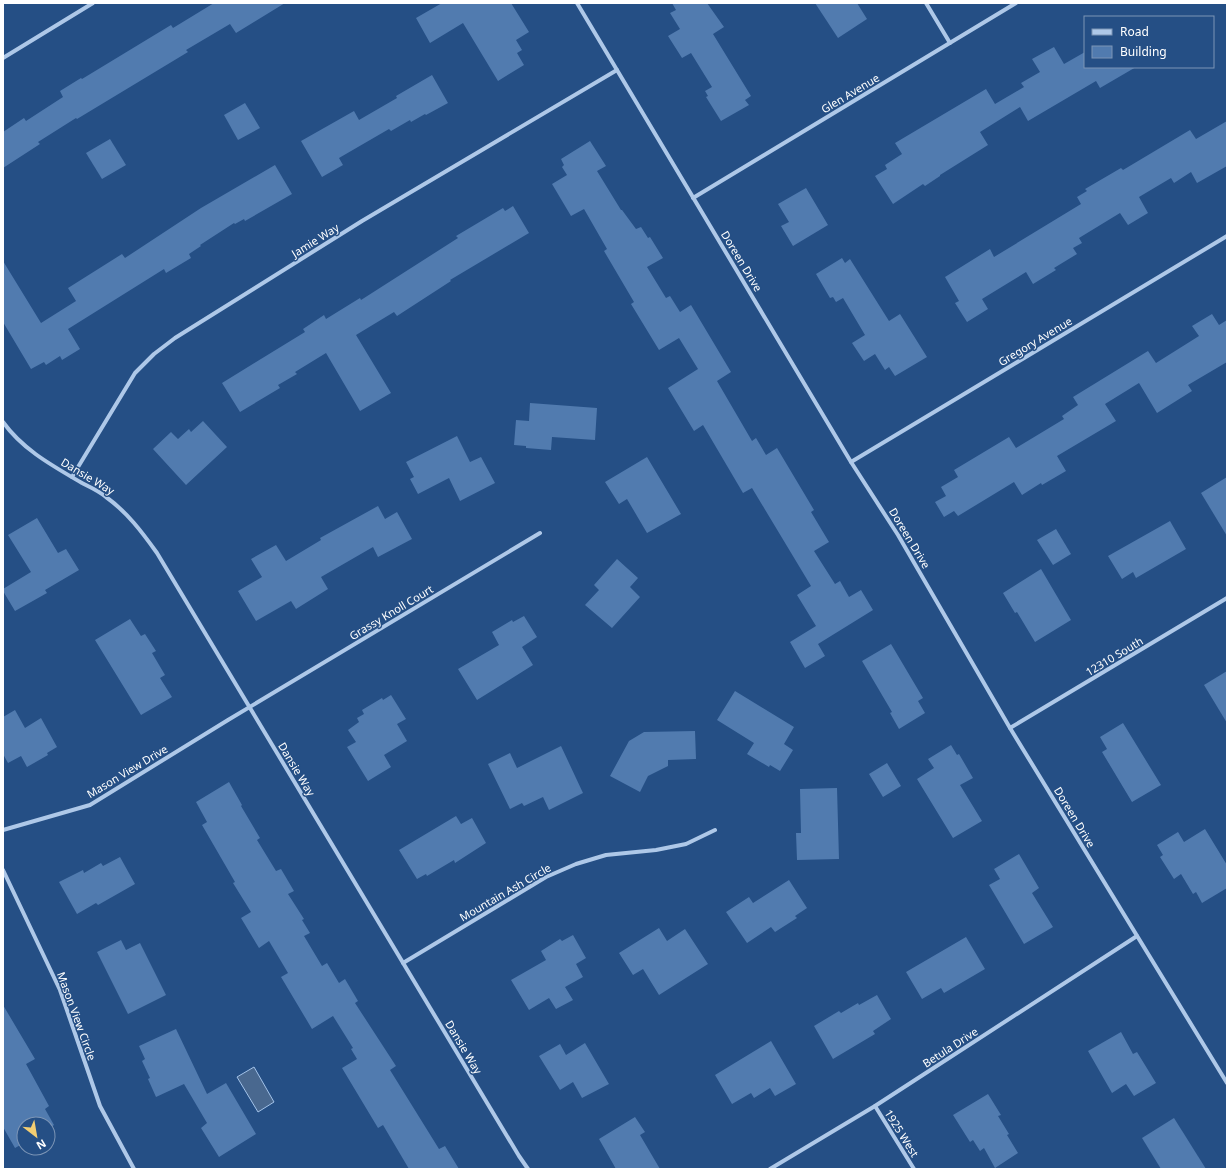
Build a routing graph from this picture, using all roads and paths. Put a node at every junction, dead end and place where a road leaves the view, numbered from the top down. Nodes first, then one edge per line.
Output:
1 (93, 3) edge
2 (577, 3) edge
3 (926, 3) edge
4 (1016, 3) edge
5 (950, 43) junction
6 (3, 58) edge
7 (617, 70) junction
8 (693, 198) junction
9 (1227, 236) edge
10 (3, 422) edge
11 (851, 462) junction
12 (72, 477) junction
13 (540, 533) dead end
14 (1227, 598) edge
15 (250, 707) junction
16 (1010, 728) junction
17 (3, 830) edge
18 (715, 830) dead end
19 (3, 870) edge
20 (1137, 936) junction
21 (403, 963) junction
22 (1227, 1083) edge
23 (875, 1106) junction
24 (134, 1169) edge
25 (528, 1169) edge
26 (770, 1169) edge
27 (914, 1169) edge

1 - 6 street
2 - 7 street, Doreen Drive
3 - 5 street
4 - 5 street, Glen Avenue
5 - 8 street, Glen Avenue
7 - 8 street, Doreen Drive
7 - 12 street, Jamie Way
8 - 11 street, Doreen Drive
9 - 11 street, Gregory Avenue
10 - 12 street, Dansie Way
11 - 16 street, Doreen Drive
12 - 15 street, Dansie Way
13 - 15 street, Grassy Knoll Court
14 - 16 street, 12310 South
15 - 17 street, Mason View Drive
15 - 21 street, Dansie Way
16 - 20 street, Doreen Drive
18 - 21 street, Mountain Ash Circle
19 - 24 street, Mason View Circle
20 - 22 street, Doreen Drive
20 - 23 street, Betula Drive
21 - 25 street, Dansie Way
23 - 26 street, Betula Drive
23 - 27 street, 1925 West

